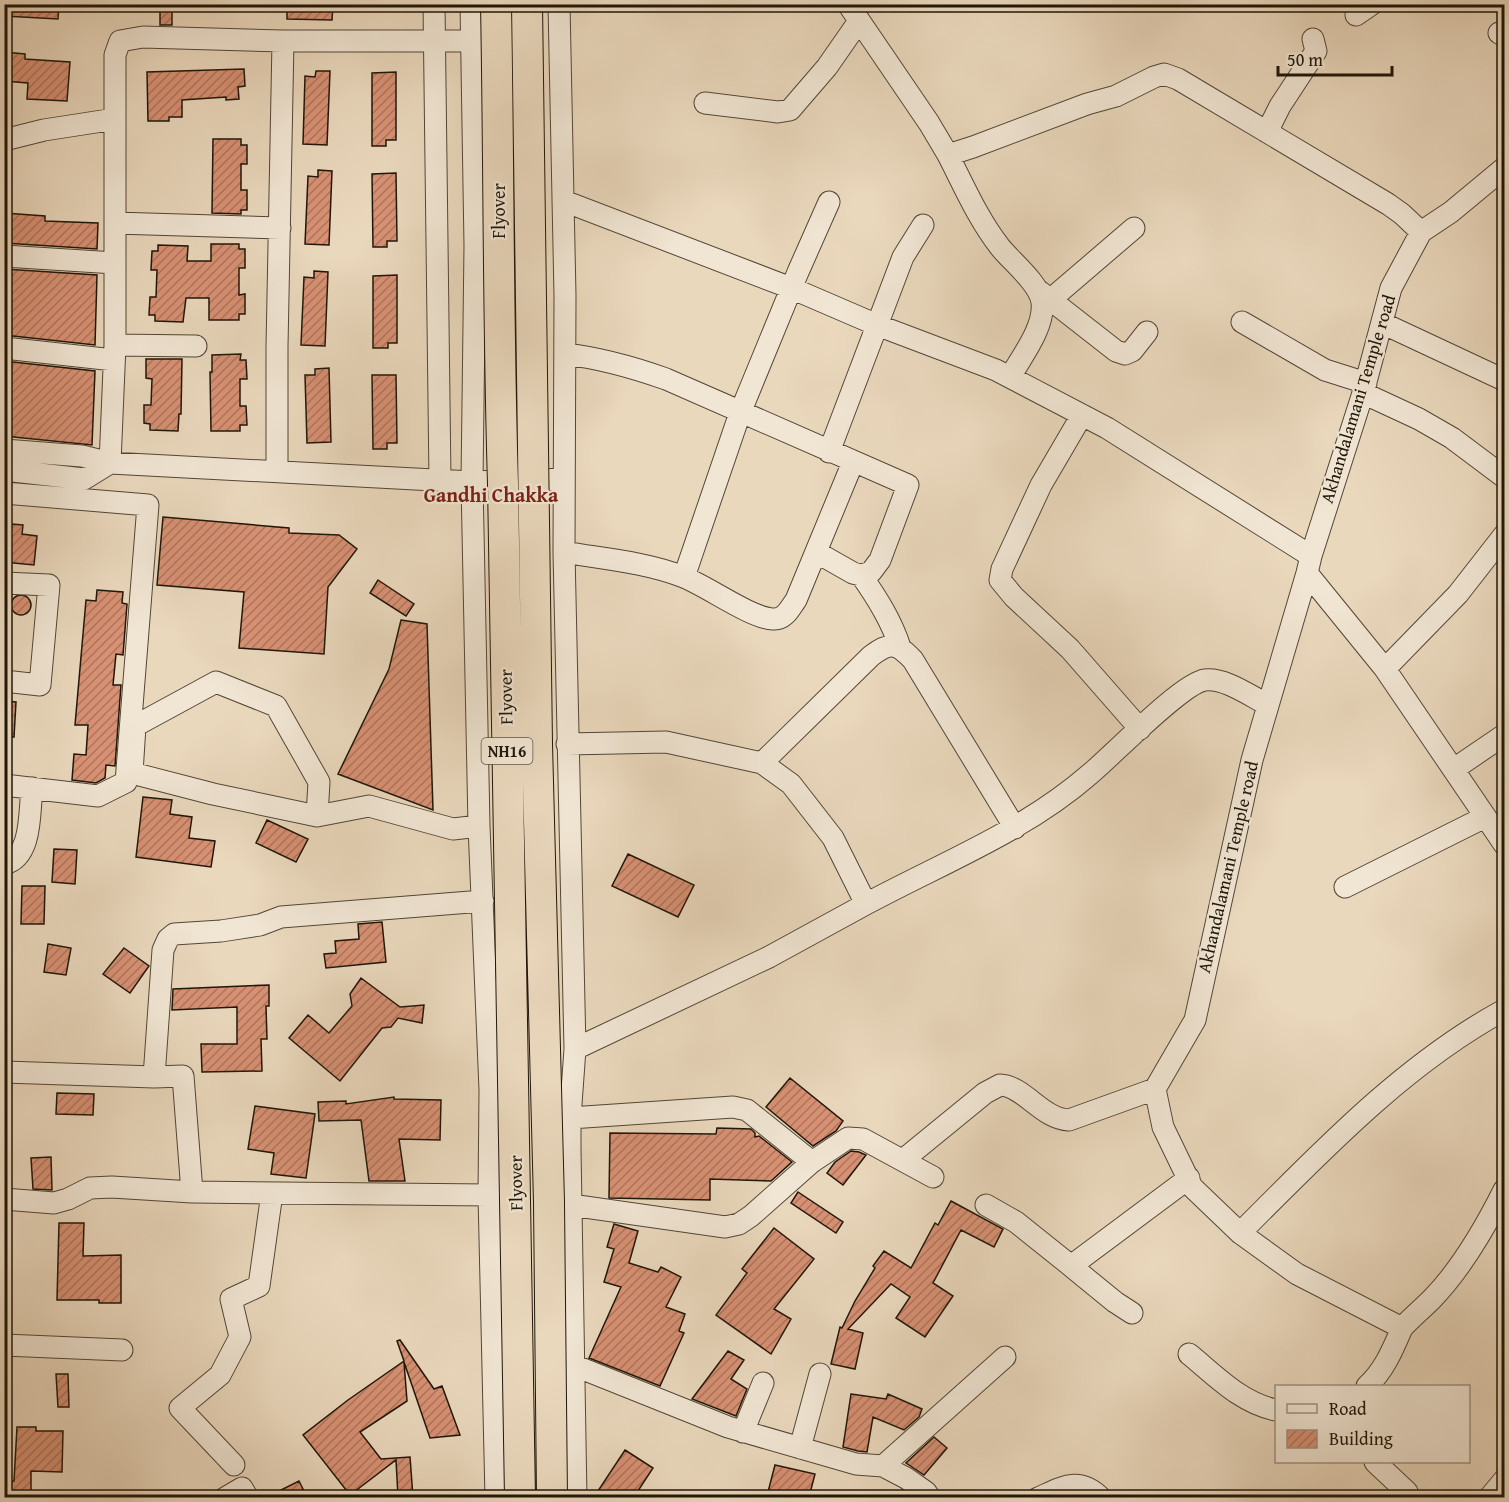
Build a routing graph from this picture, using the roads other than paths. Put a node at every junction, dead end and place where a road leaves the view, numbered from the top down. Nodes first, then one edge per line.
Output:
1 (434, 4) edge
2 (471, 4) edge
3 (496, 4) edge
4 (527, 4) edge
5 (559, 4) edge
6 (853, 13) edge
7 (1313, 39) dead end
8 (283, 41) junction
9 (434, 41) junction
10 (472, 41) junction
11 (705, 103) dead end
12 (115, 119) junction
13 (1267, 132) junction
14 (4, 140) edge
15 (948, 155) junction
16 (1504, 168) edge
17 (564, 201) junction
18 (829, 202) dead end
19 (115, 223) junction
20 (923, 225) dead end
21 (280, 228) junction
22 (1134, 228) dead end
23 (1421, 232) junction
24 (4, 256) edge
25 (115, 263) junction
26 (791, 288) junction
27 (1044, 295) junction
28 (1242, 322) dead end
29 (1382, 323) junction
30 (877, 325) junction
31 (1148, 332) dead end
32 (196, 346) dead end
33 (4, 348) edge
34 (114, 353) junction
35 (565, 354) junction
36 (1010, 377) junction
37 (1504, 380) edge
38 (1364, 388) junction
39 (740, 413) junction
40 (1082, 415) junction
41 (4, 450) edge
42 (829, 452) junction
43 (853, 462) junction
44 (110, 463) junction
45 (4, 470) edge
46 (277, 471) junction
47 (1504, 477) edge
48 (564, 479) junction
49 (440, 480) junction
50 (471, 482) junction
51 (4, 493) edge
52 (1504, 535) edge
53 (564, 552) junction
54 (816, 552) junction
55 (1309, 564) junction
56 (861, 575) junction
57 (684, 577) junction
58 (4, 583) edge
59 (900, 647) junction
60 (1385, 669) junction
61 (4, 681) edge
62 (1268, 705) junction
63 (1140, 729) junction
64 (1504, 735) edge
65 (567, 744) junction
66 (762, 763) junction
67 (1454, 770) junction
68 (4, 785) edge
69 (32, 788) junction
70 (317, 816) junction
71 (1485, 817) junction
72 (479, 826) junction
73 (1015, 828) junction
74 (1504, 844) edge
75 (4, 864) edge
76 (1345, 887) dead end
77 (483, 901) junction
78 (866, 904) junction
79 (1504, 1010) edge
80 (575, 1049) junction
81 (4, 1072) edge
82 (154, 1077) junction
83 (1155, 1089) junction
84 (570, 1118) junction
85 (903, 1160) junction
86 (812, 1162) junction
87 (933, 1177) dead end
88 (1189, 1178) junction
89 (1504, 1190) edge
90 (192, 1192) junction
91 (272, 1193) junction
92 (489, 1195) junction
93 (4, 1199) edge
94 (986, 1205) dead end
95 (571, 1206) junction
96 (1240, 1233) junction
97 (1071, 1266) junction
98 (1132, 1313) dead end
99 (1402, 1328) junction
100 (4, 1345) edge
101 (122, 1350) dead end
102 (1189, 1354) dead end
103 (1005, 1357) dead end
104 (573, 1365) junction
105 (820, 1374) dead end
106 (763, 1383) dead end
107 (1368, 1385) edge
108 (1275, 1410) edge
109 (742, 1432) junction
110 (800, 1448) junction
111 (1377, 1463) edge
112 (234, 1465) dead end
113 (883, 1467) junction
114 (1407, 1496) edge
115 (225, 1497) edge
116 (248, 1497) edge
117 (496, 1497) edge
118 (520, 1497) edge
119 (552, 1497) edge
120 (576, 1497) edge
121 (930, 1497) edge
122 (1038, 1497) edge
123 (1101, 1497) edge

1 - 9 street
2 - 10 street
3 - 118 highway, Flyover / NH16, bridge
4 - 119 highway, Flyover / NH16, bridge
5 - 17 street
6 - 11 street
6 - 15 street
7 - 13 street
8 - 9 street
8 - 12 street
8 - 21 street
9 - 10 street
9 - 49 street
10 - 50 street
12 - 14 street
12 - 19 street
13 - 15 street
13 - 23 street
15 - 27 street
16 - 23 street, Akhandalamani Temple road
17 - 26 street
17 - 35 street
18 - 26 street
19 - 21 street
19 - 25 street
20 - 30 street
21 - 46 street
22 - 27 street
23 - 29 street, Akhandalamani Temple road
24 - 25 street
25 - 34 street
26 - 30 street
26 - 39 street
27 - 31 street
27 - 36 street
28 - 38 street
29 - 37 street
29 - 38 street, Akhandalamani Temple road
30 - 36 street
30 - 42 street
32 - 34 street
33 - 34 street
34 - 44 street
35 - 39 street
35 - 48 street
36 - 40 street
38 - 47 street
38 - 55 street, Akhandalamani Temple road
39 - 42 street
39 - 57 street
40 - 55 street
40 - 63 street
41 - 44 street
42 - 43 street
43 - 54 street
43 - 56 street
44 - 45 street
44 - 46 street
46 - 49 street
48 - 50 street
48 - 53 street
49 - 50 street
50 - 72 street
51 - 69 street
52 - 60 street
53 - 57 street
53 - 65 street
54 - 56 street
54 - 57 street
55 - 60 street
55 - 62 street, Akhandalamani Temple road
56 - 59 street
58 - 61 street
59 - 66 street
59 - 73 street
60 - 67 street
62 - 63 street
62 - 83 street, Akhandalamani Temple road
63 - 73 street
64 - 67 street
65 - 66 street
65 - 80 street
66 - 78 street
67 - 71 street
68 - 69 street
69 - 75 street
70 - 70 street
70 - 72 street
71 - 74 street
71 - 76 street
72 - 77 street
73 - 78 street
77 - 82 street
77 - 92 street
78 - 80 street
79 - 96 street
80 - 84 street
81 - 82 street
82 - 90 street
83 - 85 street
83 - 88 street
84 - 86 street
84 - 95 street
85 - 86 street
85 - 87 street
86 - 95 street
88 - 96 street
88 - 97 street
89 - 99 street
90 - 91 street
90 - 93 street
91 - 92 street
91 - 112 street
92 - 117 street
94 - 97 street
95 - 104 street
96 - 99 street
97 - 98 street
99 - 107 street
100 - 101 street
102 - 108 street
103 - 113 street
104 - 109 street
104 - 120 street
105 - 110 street
106 - 109 street
109 - 110 street
110 - 113 street
111 - 114 street
113 - 121 street
115 - 116 street
122 - 123 street

